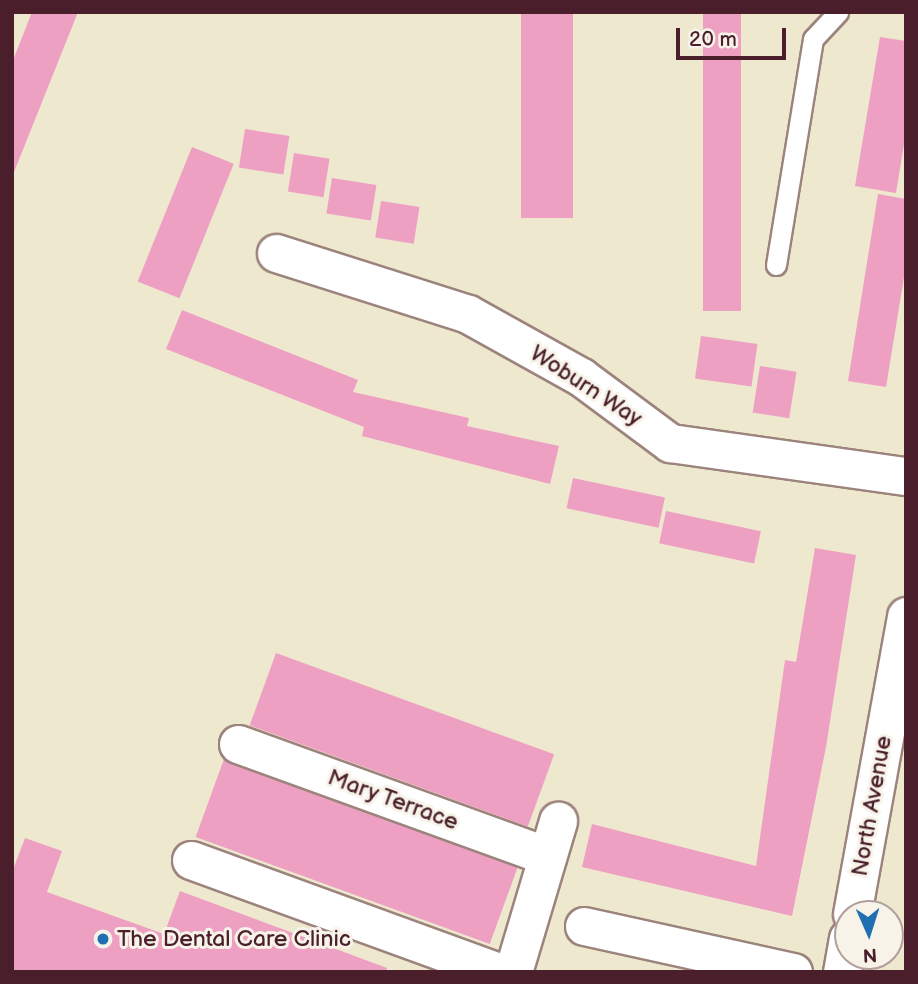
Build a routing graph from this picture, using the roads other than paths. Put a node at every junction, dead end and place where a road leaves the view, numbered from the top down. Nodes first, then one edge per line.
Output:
1 (838, 12) edge
2 (276, 253) dead end
3 (776, 265) dead end
4 (906, 476) edge
5 (906, 616) edge
6 (238, 744) dead end
7 (558, 821) dead end
8 (547, 856) junction
9 (191, 860) dead end
10 (855, 900) edge
11 (584, 926) dead end
12 (498, 972) edge
13 (513, 972) edge
14 (793, 972) edge

1 - 3 lane
2 - 4 street, Woburn Way
5 - 10 street, North Avenue
6 - 8 street, Mary Terrace
7 - 8 street
8 - 13 street
9 - 12 street
11 - 14 street

